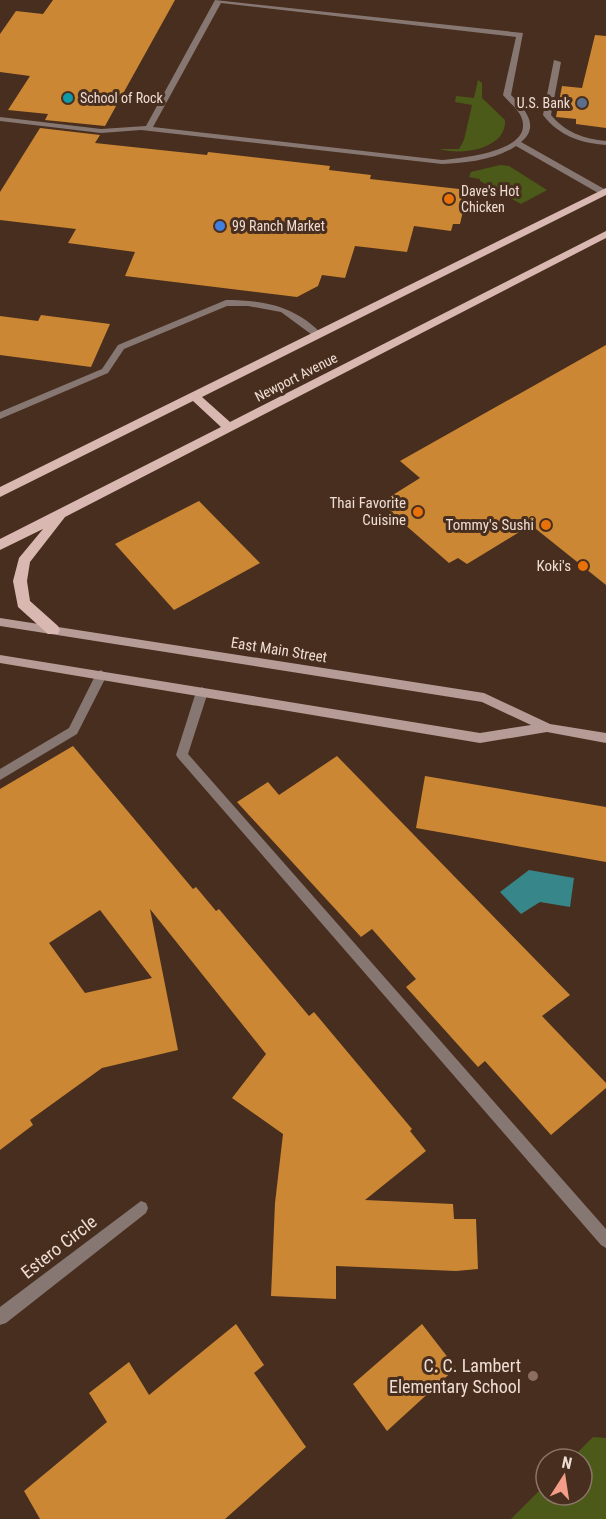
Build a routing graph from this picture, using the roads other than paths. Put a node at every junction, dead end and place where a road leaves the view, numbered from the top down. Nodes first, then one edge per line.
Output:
1 (218, 1) edge
2 (557, 62) dead end
3 (0, 119) edge
4 (148, 129) junction
5 (516, 143) junction
6 (606, 143) edge
7 (605, 192) edge
8 (606, 234) edge
9 (318, 335) junction
10 (195, 397) junction
11 (0, 416) edge
12 (230, 428) junction
13 (0, 492) edge
14 (63, 513) junction
15 (0, 545) edge
16 (0, 622) edge
17 (53, 630) junction
18 (0, 658) edge
19 (101, 675) junction
20 (202, 692) junction
21 (548, 728) junction
22 (606, 738) edge
23 (0, 775) edge
24 (141, 1208) dead end
25 (606, 1240) edge
26 (0, 1317) edge

1 - 4 street
1 - 5 street
2 - 6 street
3 - 4 street
4 - 5 street
5 - 7 street
7 - 9 main road, Newport Avenue
8 - 12 main road, Newport Avenue
9 - 10 main road, Newport Avenue
9 - 11 street
10 - 12 main road
10 - 13 main road, Newport Avenue
12 - 14 main road, Newport Avenue
14 - 15 main road, Newport Avenue
14 - 17 main road
16 - 17 main road, East Main Street
17 - 21 main road, East Main Street
18 - 19 main road, East Main Street
19 - 20 main road, East Main Street
19 - 23 street
20 - 21 main road, East Main Street
20 - 25 street
21 - 22 main road, East Main Street
24 - 26 street, Estero Circle

